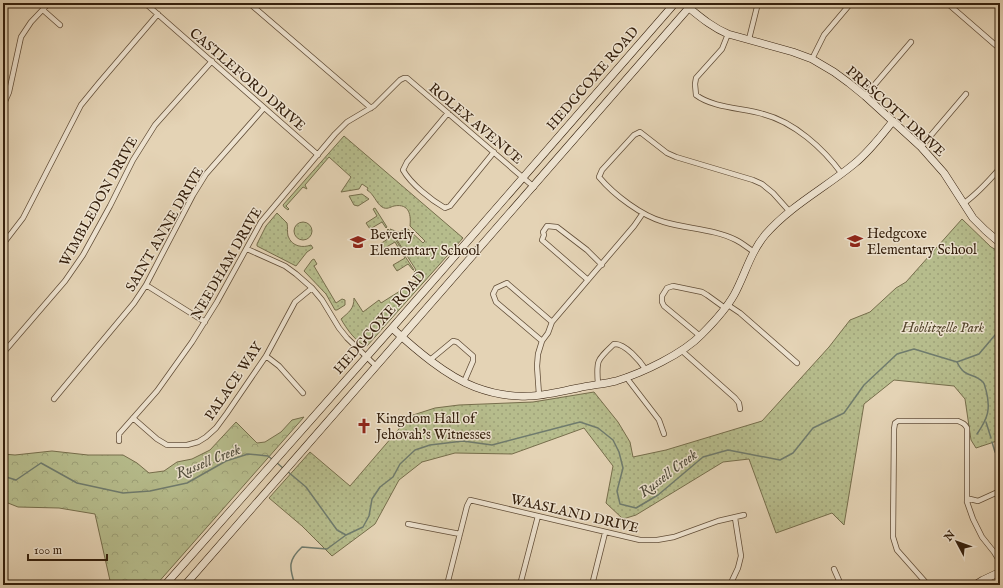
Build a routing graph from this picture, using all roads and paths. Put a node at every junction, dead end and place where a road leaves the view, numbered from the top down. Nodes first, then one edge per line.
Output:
1 (48, 3) edge
2 (145, 3) edge
3 (249, 3) edge
4 (675, 3) edge
5 (758, 3) edge
6 (851, 3) edge
7 (948, 3) edge
8 (689, 5) edge
9 (43, 10) junction
10 (158, 14) junction
11 (60, 25) dead end
12 (728, 34) junction
13 (749, 39) junction
14 (911, 42) dead end
15 (1000, 49) edge
16 (812, 59) junction
17 (212, 62) junction
18 (404, 78) joint
19 (966, 94) dead end
20 (865, 96) junction
21 (3, 106) edge
22 (264, 108) junction
23 (371, 108) junction
24 (448, 113) junction
25 (893, 122) junction
26 (920, 147) junction
27 (494, 152) junction
28 (318, 155) junction
29 (1000, 168) edge
30 (842, 174) junction
31 (523, 177) junction
32 (534, 186) junction
33 (963, 204) junction
34 (790, 212) junction
35 (643, 213) junction
36 (1000, 243) edge
37 (3, 244) edge
38 (247, 248) junction
39 (754, 252) junction
40 (602, 265) junction
41 (588, 280) junction
42 (146, 285) junction
43 (312, 288) junction
44 (726, 306) junction
45 (205, 322) junction
46 (552, 322) junction
47 (392, 328) junction
48 (700, 336) junction
49 (402, 337) junction
50 (542, 341) junction
51 (681, 350) junction
52 (3, 353) edge
53 (266, 356) junction
54 (366, 357) junction
55 (430, 360) junction
56 (797, 363) dead end
57 (376, 366) junction
58 (646, 370) junction
59 (626, 377) junction
60 (464, 382) junction
61 (598, 384) junction
62 (303, 393) dead end
63 (539, 395) junction
64 (54, 399) dead end
65 (740, 409) dead end
66 (133, 418) junction
67 (664, 434) dead end
68 (120, 440) dead end
69 (1000, 491) edge
70 (967, 502) junction
71 (744, 515) dead end
72 (538, 516) junction
73 (734, 518) junction
74 (408, 524) dead end
75 (212, 532) junction
76 (605, 533) junction
77 (460, 534) junction
78 (223, 542) junction
79 (1000, 562) edge
80 (834, 569) dead end
81 (1000, 572) edge
82 (166, 585) edge
83 (185, 585) edge
84 (447, 585) edge
85 (520, 585) edge
86 (592, 585) edge
87 (730, 585) edge
88 (841, 585) edge
89 (928, 585) edge
90 (975, 585) edge

1 - 9 street
2 - 10 street, CASTLEFORD DRIVE
3 - 23 street
4 - 31 main road, HEDGCOXE ROAD
5 - 13 street
6 - 16 street
7 - 15 street
8 - 12 main road, PRESCOTT DRIVE
8 - 32 main road, HEDGCOXE ROAD
9 - 11 street
9 - 21 street
10 - 17 street, CASTLEFORD DRIVE
10 - 37 street
12 - 13 main road, PRESCOTT DRIVE
12 - 30 street
13 - 16 main road, PRESCOTT DRIVE
14 - 20 street
16 - 20 main road, PRESCOTT DRIVE
17 - 22 street, CASTLEFORD DRIVE
17 - 52 street, WIMBLEDON DRIVE
18 - 23 street, NEEDHAM DRIVE
18 - 24 street, ROLEX AVENUE
19 - 26 street
20 - 25 main road, PRESCOTT DRIVE
22 - 28 street, CASTLEFORD DRIVE
22 - 42 street, SAINT ANNE DRIVE
23 - 28 street, NEEDHAM DRIVE
24 - 27 street, ROLEX AVENUE
24 - 27 street
25 - 26 main road, PRESCOTT DRIVE
25 - 30 main road
26 - 33 main road, PRESCOTT DRIVE
27 - 31 street, ROLEX AVENUE
28 - 38 street, NEEDHAM DRIVE
29 - 33 street
30 - 34 main road
31 - 32 street, ROLEX AVENUE
31 - 47 main road, HEDGCOXE ROAD
32 - 49 main road, HEDGCOXE ROAD
33 - 36 main road, PRESCOTT DRIVE
34 - 35 street
34 - 39 main road
35 - 39 street
35 - 40 street
38 - 43 street
38 - 45 street, NEEDHAM DRIVE
39 - 44 main road
40 - 41 street
40 - 41 street
41 - 46 street
42 - 45 street
42 - 64 street, SAINT ANNE DRIVE
43 - 53 street, PALACE WAY
43 - 54 street
44 - 48 main road
44 - 48 street
44 - 56 street
45 - 66 street, NEEDHAM DRIVE
46 - 50 street
46 - 50 street
47 - 49 main road
47 - 54 main road, HEDGCOXE ROAD
48 - 51 main road
49 - 55 main road
49 - 57 main road, HEDGCOXE ROAD
50 - 63 street
51 - 58 main road
51 - 65 street
53 - 62 street
53 - 66 street, PALACE WAY
54 - 57 street
54 - 75 main road, HEDGCOXE ROAD
55 - 60 main road
55 - 60 street
57 - 78 main road, HEDGCOXE ROAD
58 - 59 main road
58 - 61 street
59 - 61 main road
59 - 67 street
60 - 63 main road
61 - 63 main road
66 - 68 street, NEEDHAM DRIVE
69 - 70 street
70 - 79 street
70 - 89 street
71 - 73 street, WAASLAND DRIVE
72 - 76 street, WAASLAND DRIVE
72 - 77 street, WAASLAND DRIVE
72 - 85 street
73 - 76 street, WAASLAND DRIVE
73 - 87 street
74 - 77 street
75 - 78 main road
75 - 82 main road, HEDGCOXE ROAD
76 - 86 street
77 - 84 street
78 - 83 main road, HEDGCOXE ROAD
80 - 88 street
81 - 90 main road

